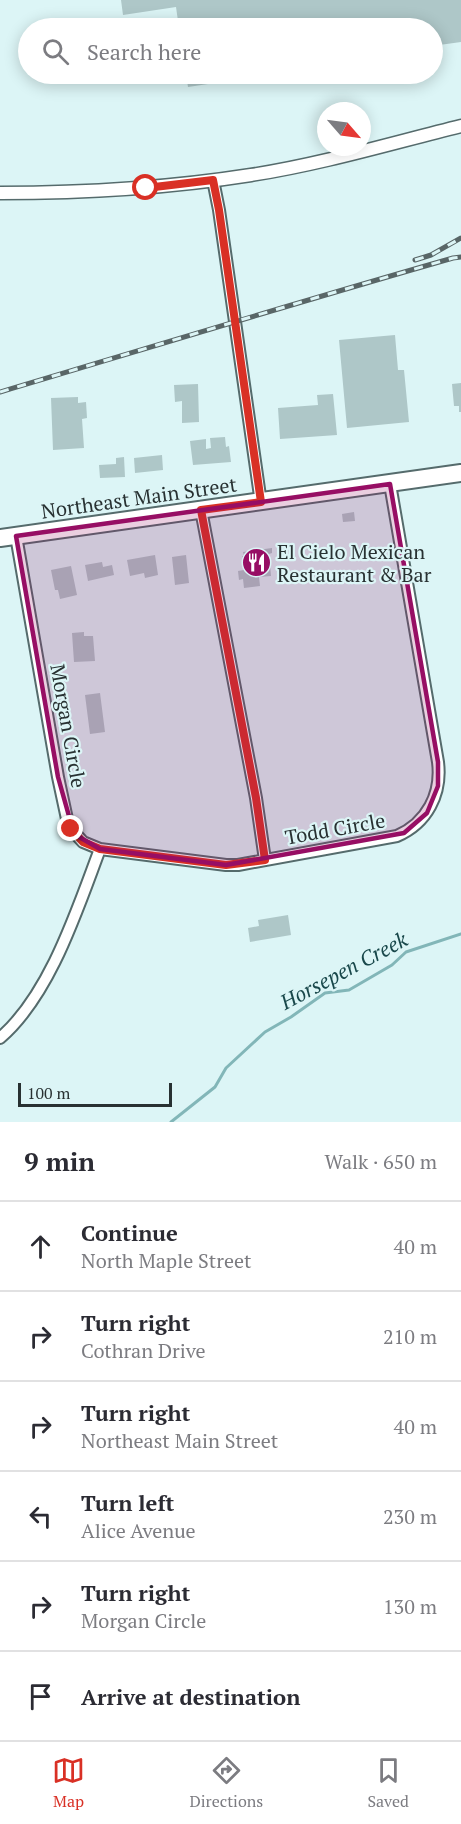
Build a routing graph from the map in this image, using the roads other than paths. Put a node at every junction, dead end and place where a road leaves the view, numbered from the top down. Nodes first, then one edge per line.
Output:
1 (461, 126) edge
2 (213, 180) junction
3 (0, 193) edge
4 (461, 473) edge
5 (390, 484) junction
6 (261, 502) junction
7 (201, 510) junction
8 (8, 537) edge
9 (100, 849) junction
10 (265, 860) junction
11 (0, 1038) edge

1 - 2 street
2 - 3 street
2 - 6 street
4 - 5 main road, Northeast Main Street
5 - 6 main road, Northeast Main Street
5 - 10 street, Todd Circle
6 - 7 main road, Northeast Main Street
7 - 8 main road, Northeast Main Street
7 - 10 street
8 - 9 street, Morgan Circle
9 - 10 street, Morgan Circle
9 - 11 street

